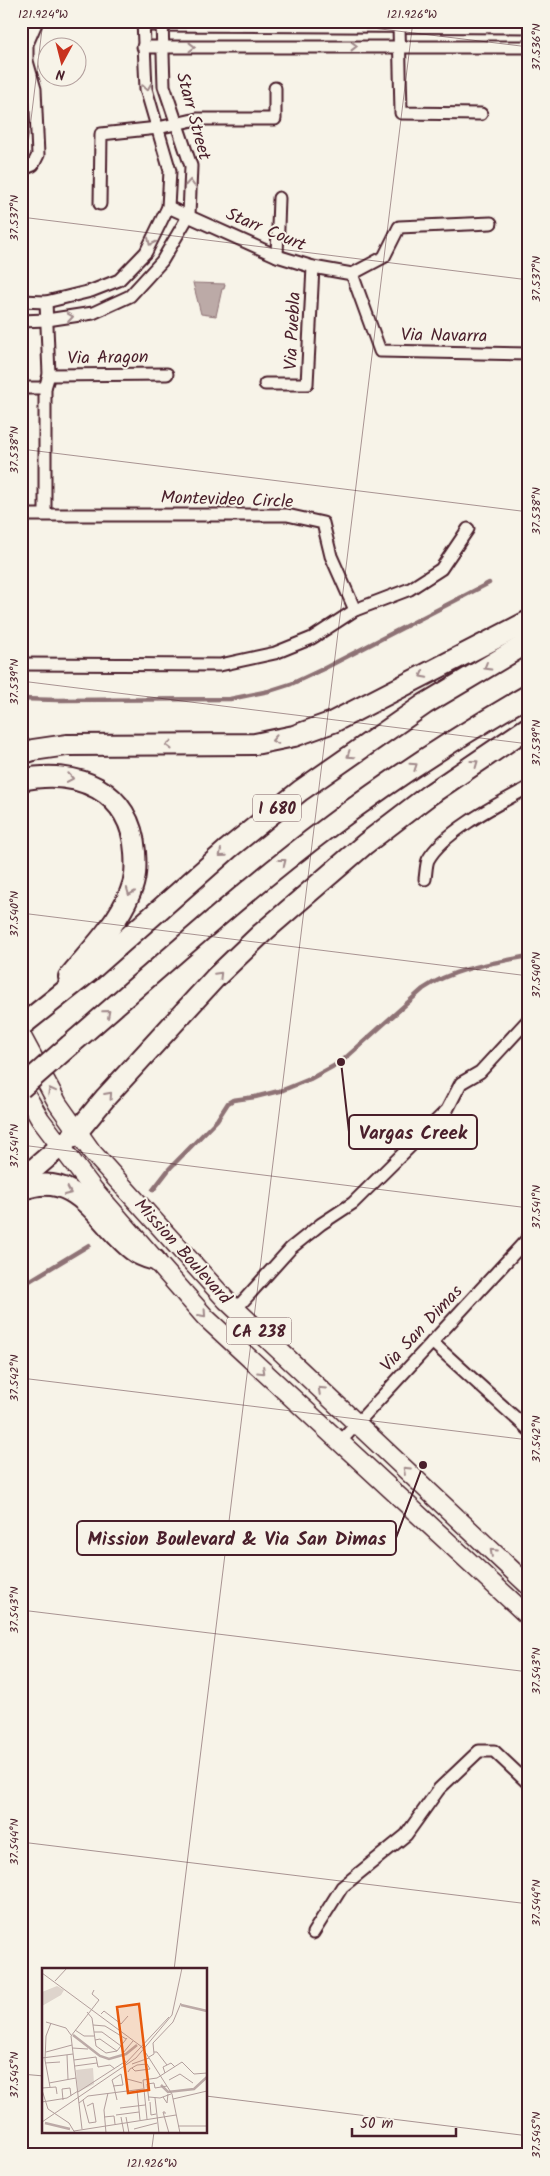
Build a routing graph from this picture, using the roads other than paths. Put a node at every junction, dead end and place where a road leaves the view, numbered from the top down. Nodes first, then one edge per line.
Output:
1 (37, 21) edge
2 (143, 23) edge
3 (162, 23) edge
4 (313, 23) edge
5 (444, 24) edge
6 (400, 26) junction
7 (529, 27) edge
8 (311, 46) junction
9 (399, 46) junction
10 (162, 47) junction
11 (529, 47) edge
12 (143, 48) junction
13 (275, 88) dead end
14 (482, 114) dead end
15 (176, 123) junction
16 (158, 128) junction
17 (21, 170) edge
18 (279, 198) dead end
19 (100, 204) dead end
20 (168, 207) junction
21 (188, 215) junction
22 (491, 223) dead end
23 (277, 256) junction
24 (313, 267) junction
25 (352, 274) junction
26 (21, 301) edge
27 (46, 302) junction
28 (47, 320) junction
29 (21, 321) edge
30 (529, 354) edge
31 (167, 374) dead end
32 (49, 375) junction
33 (265, 384) dead end
34 (21, 388) edge
35 (45, 388) junction
36 (45, 514) junction
37 (21, 515) edge
38 (468, 529) dead end
39 (355, 610) junction
40 (529, 621) edge
41 (529, 642) edge
42 (21, 664) edge
43 (529, 696) edge
44 (529, 726) edge
45 (21, 754) edge
46 (21, 780) edge
47 (529, 787) edge
48 (425, 879) dead end
49 (47, 1003) junction
50 (529, 1019) edge
51 (21, 1026) edge
52 (21, 1035) edge
53 (21, 1087) edge
54 (77, 1132) junction
55 (62, 1147) junction
56 (21, 1180) edge
57 (21, 1190) edge
58 (529, 1237) edge
59 (155, 1260) junction
60 (236, 1310) junction
61 (432, 1342) junction
62 (357, 1424) junction
63 (529, 1430) edge
64 (340, 1442) junction
65 (529, 1586) edge
66 (529, 1617) edge
67 (529, 1784) edge
68 (313, 1933) dead end

1 - 17 street
2 - 3 street
2 - 12 street
3 - 4 street
3 - 10 street, Starr Street
4 - 6 street
4 - 8 street
5 - 6 street
5 - 7 street
6 - 9 street
8 -> 9 street
10 -> 8 street
9 - 11 street
9 - 14 street
10 - 12 street
10 - 15 street, Starr Street
12 -> 16 street
13 - 15 street
15 - 16 street
21 -> 15 street, Starr Street
16 - 19 street
16 - 20 street
18 - 23 street
20 - 21 street, Starr Court
20 -> 27 street
21 - 23 street, Starr Court
28 -> 21 street, Starr Street
22 - 25 street
23 - 24 street, Starr Court
24 - 25 street, Starr Court
24 - 33 street, Via Puebla
25 - 30 street, Via Navarra
26 - 27 street
27 - 28 street
28 - 29 street, Starr Street
28 - 32 street
31 - 32 street, Via Aragon
32 - 35 street
34 - 35 street
35 - 36 street
36 - 37 street, Montevideo Circle
36 - 39 street, Montevideo Circle
38 - 39 street
39 - 42 street
40 -> 45 highway
41 -> 49 highway, I 680
53 -> 43 highway, I 680, bridge
54 -> 44 highway
46 -> 49 highway
47 - 48 street
49 - 51 highway, I 680
50 - 60 street
54 -> 52 main road, Mission Boulevard / CA 238
53 - 55 main road, Mission Boulevard / CA 238
54 - 55 highway
54 - 60 main road, Mission Boulevard / CA 238
55 - 56 highway
55 - 59 main road, Mission Boulevard / CA 238
57 -> 59 highway
58 - 61 street, Via San Dimas
59 -> 64 main road, Mission Boulevard / CA 238
62 -> 60 main road, Mission Boulevard / CA 238
61 - 62 street, Via San Dimas
61 - 63 street
62 - 64 street, Via San Dimas
65 -> 62 main road, Mission Boulevard / CA 238
64 - 66 main road, Mission Boulevard / CA 238
67 - 68 street

